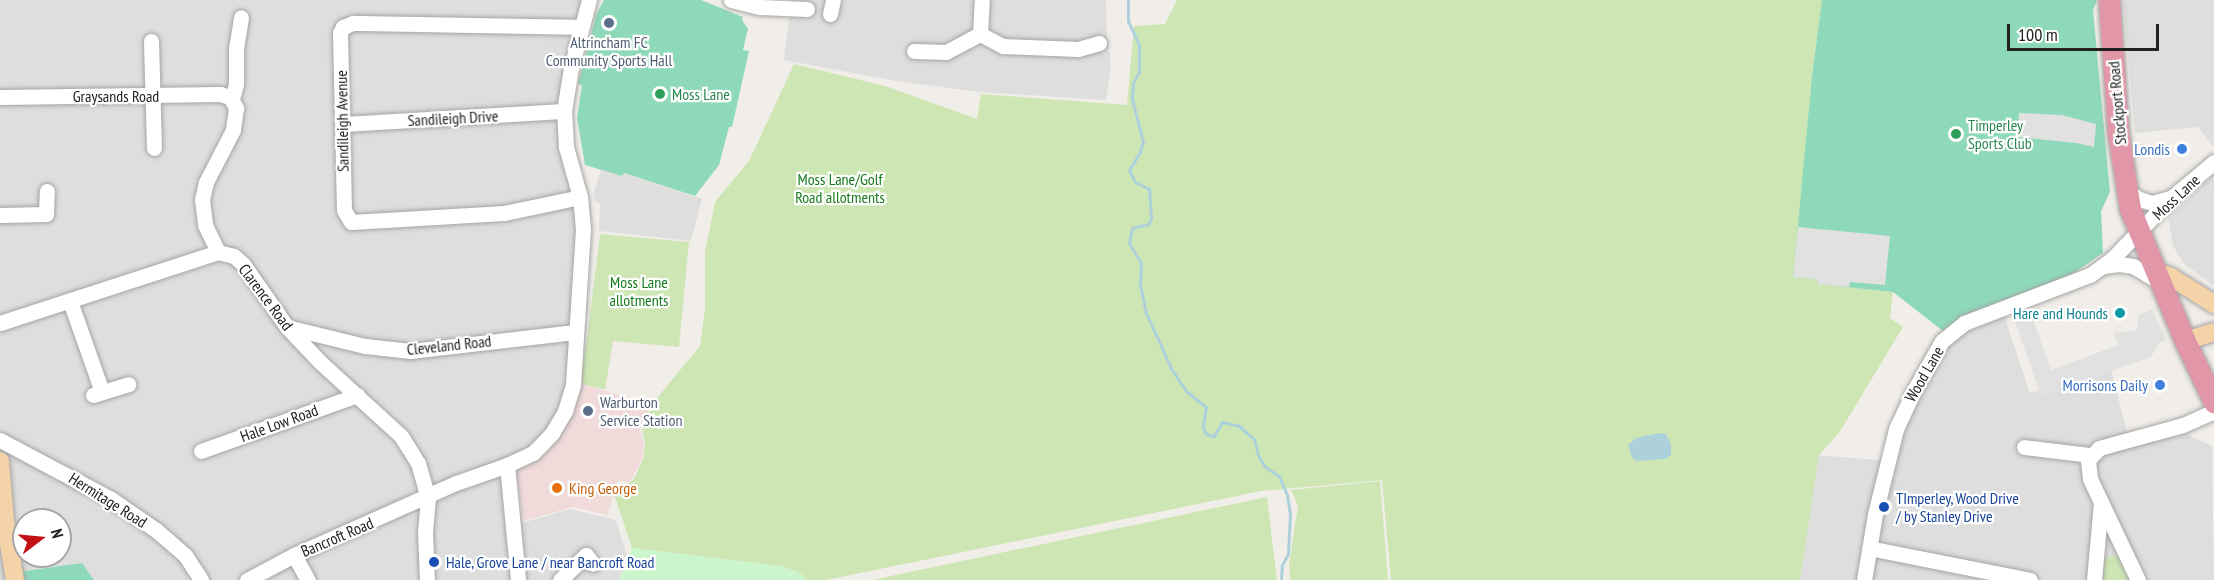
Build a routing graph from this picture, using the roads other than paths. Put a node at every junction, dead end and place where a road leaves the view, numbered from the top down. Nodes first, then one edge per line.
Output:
1 (589, 0) edge
2 (731, 0) edge
3 (982, 0) edge
4 (2109, 0) edge
5 (807, 9) dead end
6 (241, 17) dead end
7 (580, 27) junction
8 (980, 34) junction
9 (151, 41) dead end
10 (1099, 44) dead end
11 (914, 51) dead end
12 (152, 96) junction
13 (0, 97) edge
14 (232, 99) junction
15 (564, 111) junction
16 (343, 124) junction
17 (154, 148) dead end
18 (2214, 162) edge
19 (2126, 190) junction
20 (47, 191) dead end
21 (580, 197) junction
22 (2171, 198) junction
23 (0, 215) edge
24 (2139, 233) junction
25 (218, 252) junction
26 (2103, 266) junction
27 (2158, 277) junction
28 (70, 301) junction
29 (2214, 304) edge
30 (0, 324) edge
31 (287, 327) junction
32 (576, 332) junction
33 (2214, 333) edge
34 (2185, 341) junction
35 (128, 384) dead end
36 (357, 395) junction
37 (2214, 402) edge
38 (2214, 411) edge
39 (0, 440) edge
40 (2024, 447) dead end
41 (201, 452) dead end
42 (2090, 455) junction
43 (0, 460) edge
44 (507, 465) junction
45 (428, 498) junction
46 (2101, 502) junction
47 (1869, 548) junction
48 (294, 555) junction
49 (593, 564) dead end
50 (15, 580) edge
51 (201, 580) edge
52 (247, 580) edge
53 (308, 580) edge
54 (428, 580) edge
55 (518, 580) edge
56 (560, 580) edge
57 (1864, 580) edge
58 (2030, 580) edge
59 (2094, 580) edge
60 (2138, 580) edge

1 - 7 street
2 - 5 street
3 - 8 street
4 - 19 highway, Stockport Road
6 - 14 street
7 - 15 street
7 - 16 street, Sandileigh Avenue
8 - 10 street
8 - 11 street
9 - 12 street
12 - 13 street, Graysands Road
12 - 14 street, Graysands Road
12 - 17 street
14 - 25 street
15 - 16 street, Sandileigh Drive
15 - 21 street
16 - 21 street, Sandileigh Avenue
18 - 22 street, Moss Lane
19 - 22 street
19 - 24 highway, Stockport Road
20 - 23 street
21 - 32 street
22 - 24 street, Moss Lane
24 - 26 street, Wood Lane
24 - 27 highway, Stockport Road
25 - 28 street
25 - 31 street, Clarence Road
26 - 27 street
26 - 47 street, Wood Lane
27 - 29 main road
27 - 34 highway, Stockport Road
28 - 30 street
28 - 35 street
31 - 32 street, Cleveland Road
31 - 36 street, Clarence Road
32 - 44 street
33 - 34 main road
34 - 37 highway, Stockport Road
36 - 41 street, Hale Low Road
36 - 45 street, Clarence Road
38 - 42 street
39 - 51 street, Hermitage Road
40 - 42 street
42 - 46 street
43 - 50 main road
44 - 45 street
44 - 55 street
45 - 48 street, Bancroft Road
45 - 54 street
46 - 59 street
46 - 60 street
47 - 57 street, Wood Lane
47 - 58 street
48 - 52 street, Bancroft Road
48 - 53 street
49 - 56 street

